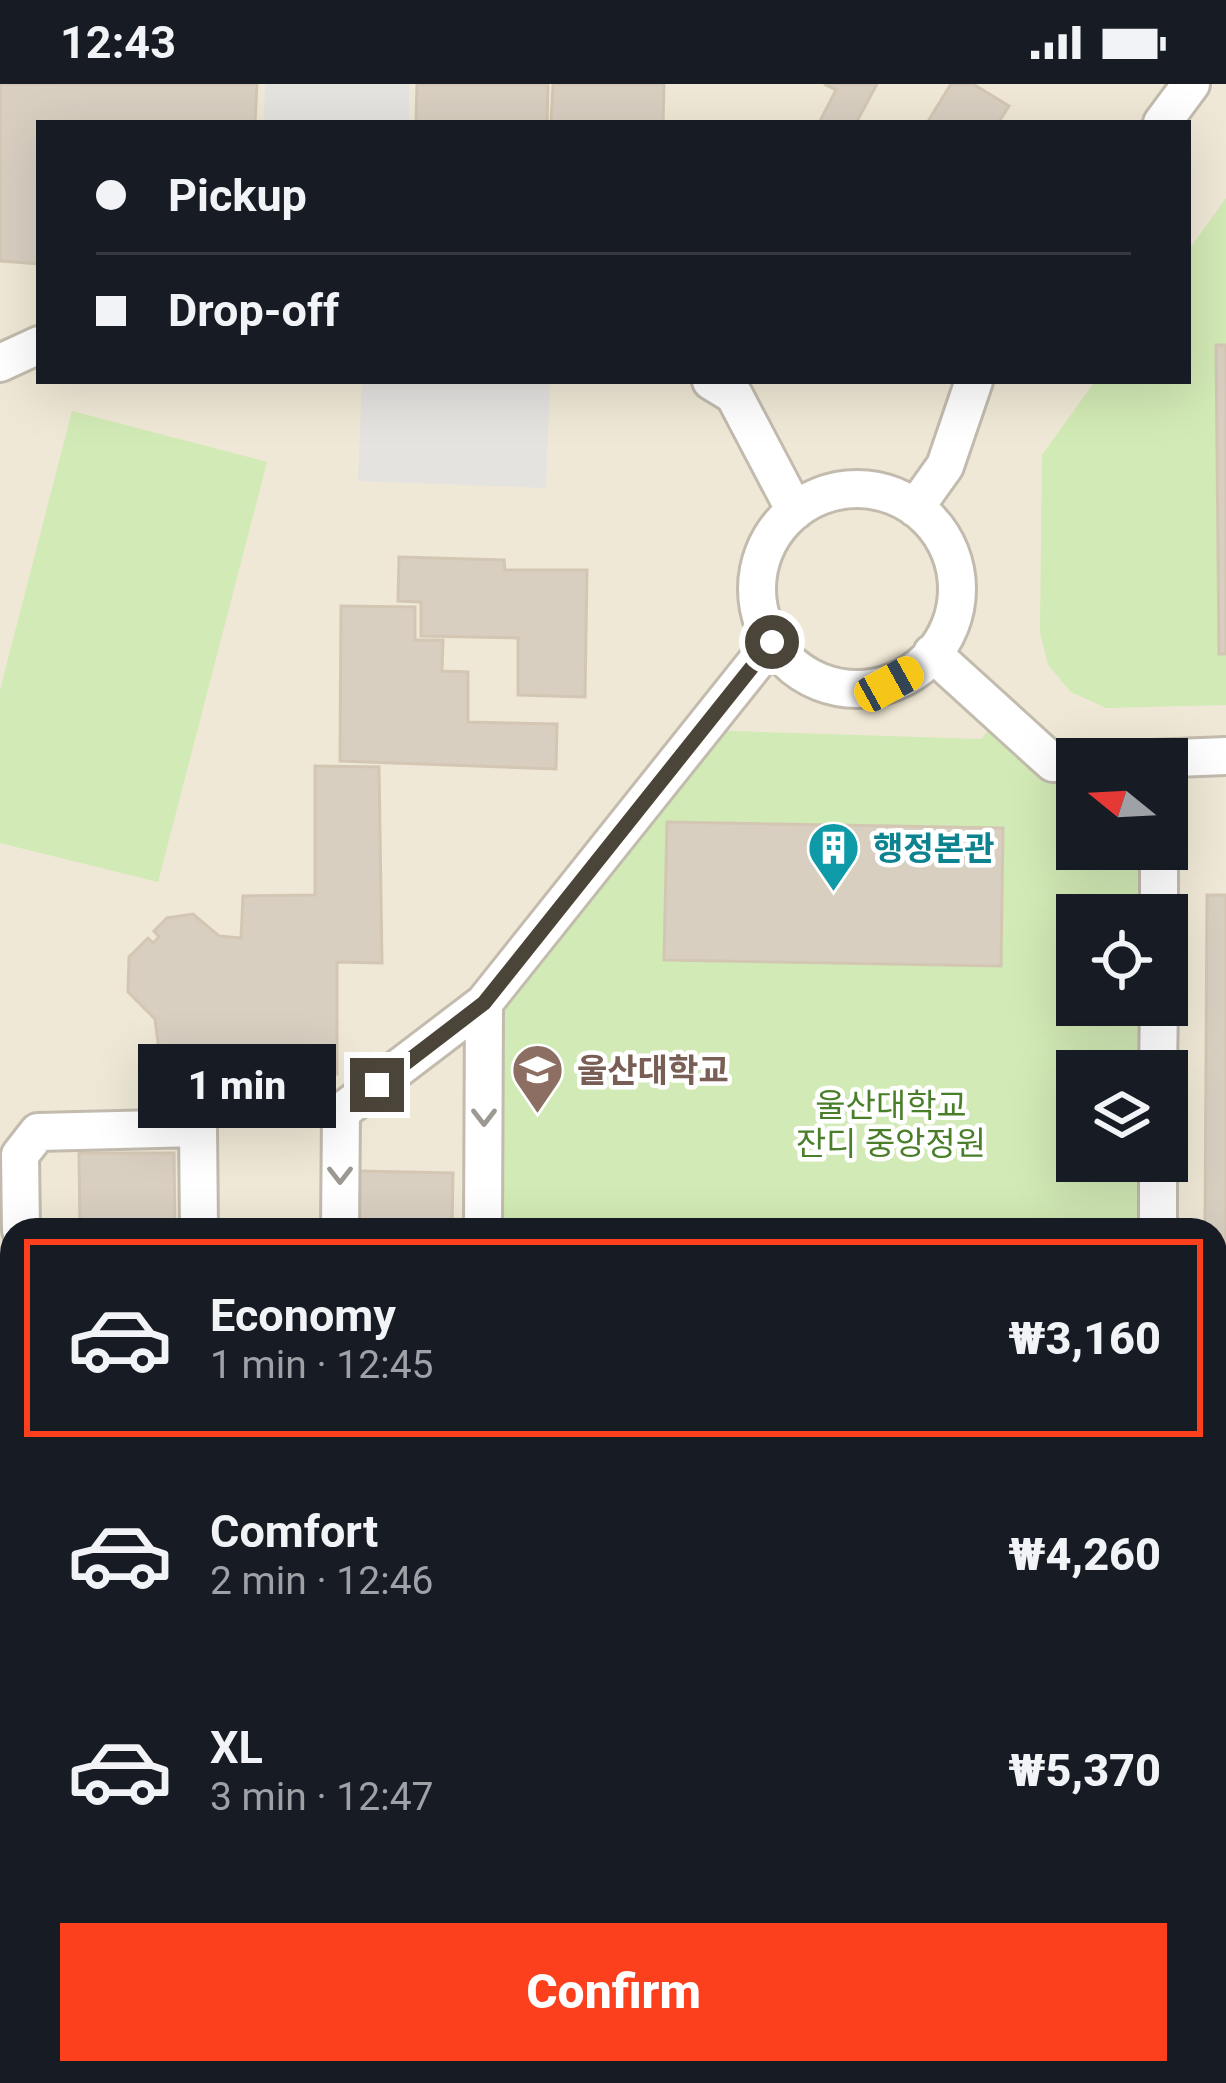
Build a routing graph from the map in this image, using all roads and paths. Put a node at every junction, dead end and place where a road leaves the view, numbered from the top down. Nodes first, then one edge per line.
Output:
1 (1191, 84) edge
2 (1164, 120) edge
3 (36, 346) edge
4 (0, 363) edge
5 (716, 384) edge
6 (973, 384) edge
7 (915, 508) junction
8 (795, 511) junction
9 (772, 642) junction
10 (932, 653) junction
11 (1226, 755) edge
12 (1188, 757) edge
13 (1056, 764) edge
14 (484, 1003) junction
15 (1158, 1182) edge
16 (21, 1218) edge
17 (200, 1218) edge
18 (340, 1218) edge
19 (483, 1218) edge
20 (1158, 1218) edge

1 - 2 street
3 - 4 street
5 - 8 street
6 - 7 street
7 - 8 street
7 - 10 street
8 - 9 street
9 - 10 street
9 - 14 street
10 - 13 street
11 - 12 street
14 -> 18 street
14 -> 19 street
15 - 20 street
16 - 17 street

